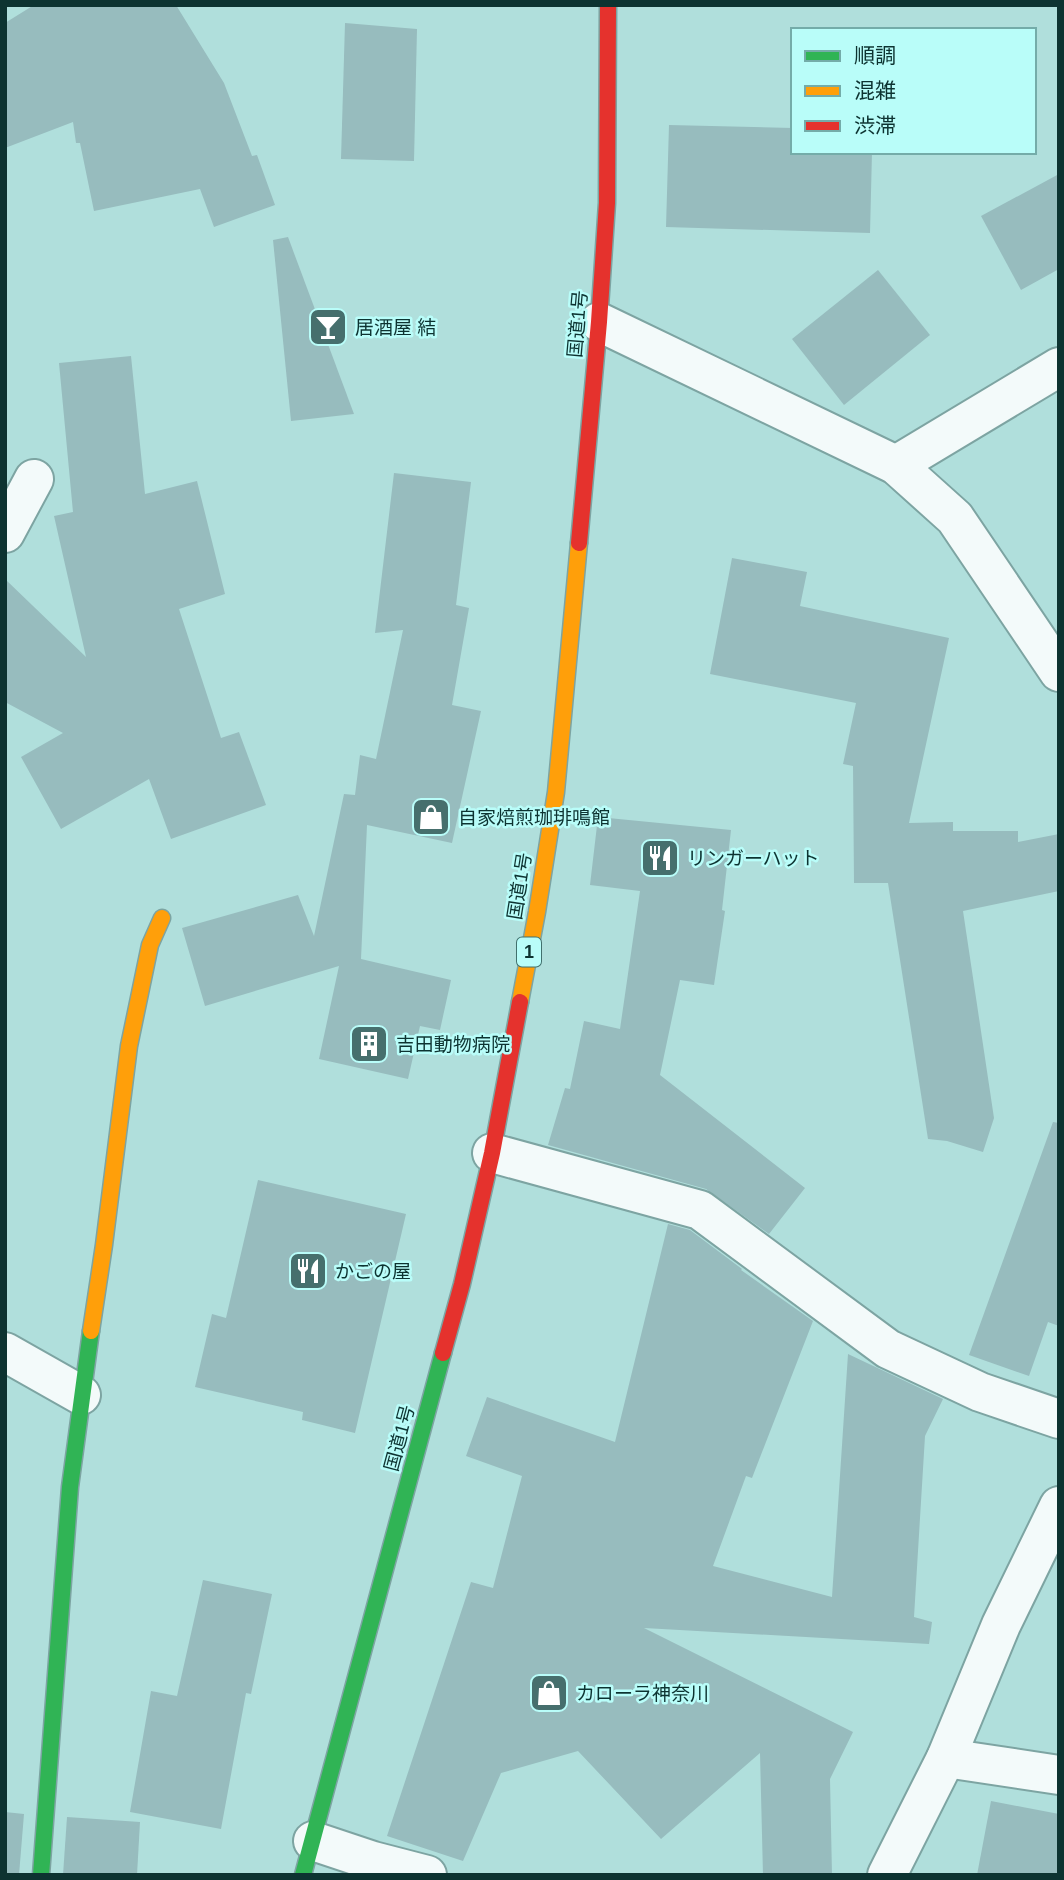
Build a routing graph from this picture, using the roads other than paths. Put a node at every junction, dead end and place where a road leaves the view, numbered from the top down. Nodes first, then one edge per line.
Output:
1 (608, 5) edge
2 (598, 322) junction
3 (1059, 367) edge
4 (897, 465) junction
5 (34, 479) dead end
6 (5, 533) edge
7 (1059, 673) edge
8 (163, 918) dead end
9 (492, 1153) junction
10 (5, 1352) edge
11 (81, 1395) junction
12 (1059, 1419) edge
13 (1059, 1506) edge
14 (946, 1758) junction
15 (1059, 1774) edge
16 (308, 1858) edge
17 (41, 1875) edge
18 (427, 1875) edge
19 (887, 1875) edge

1 - 2 main road, 国道1号 / 1
2 - 4 street
2 - 9 main road, 国道1号 / 1
3 - 4 street
4 - 7 street
5 - 6 street
8 - 11 main road
9 - 12 street
9 - 16 main road, 国道1号 / 1
10 - 11 street
11 - 17 main road
13 - 14 street
14 - 15 street
14 - 19 street
16 - 18 street

